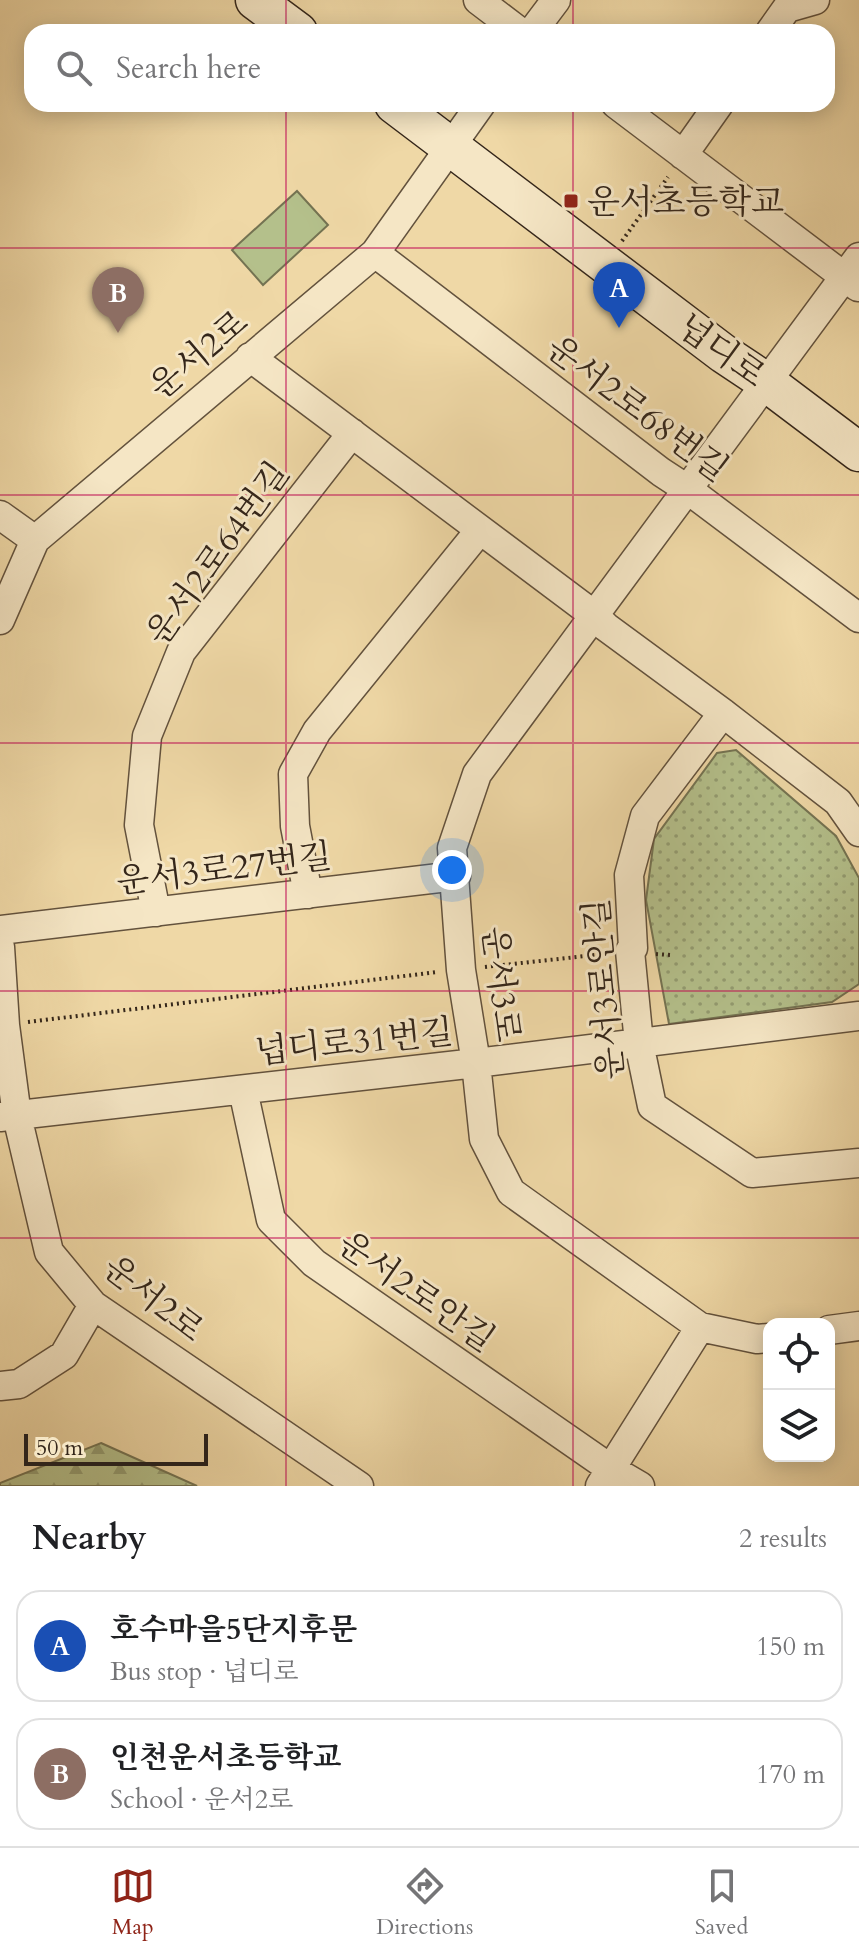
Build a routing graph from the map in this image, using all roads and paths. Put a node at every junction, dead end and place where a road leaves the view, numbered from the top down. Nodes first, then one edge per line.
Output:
1 (255, 0) edge
2 (478, 0) edge
3 (556, 0) edge
4 (815, 0) edge
5 (287, 24) edge
6 (510, 24) edge
7 (538, 24) edge
8 (776, 24) edge
9 (405, 112) edge
10 (475, 112) edge
11 (627, 112) edge
12 (713, 112) edge
13 (451, 147) junction
14 (683, 155) junction
15 (375, 253) junction
16 (606, 263) junction
17 (854, 274) edge
18 (250, 357) junction
19 (766, 382) junction
20 (352, 433) junction
21 (859, 452) edge
22 (687, 489) junction
23 (0, 515) edge
24 (480, 530) junction
25 (35, 540) junction
26 (594, 615) junction
27 (859, 618) edge
28 (0, 620) edge
29 (723, 713) junction
30 (859, 832) edge
31 (456, 876) junction
32 (308, 894) junction
33 (156, 912) junction
34 (0, 930) edge
35 (0, 947) edge
36 (630, 951) junction
37 (670, 955) dead end
38 (461, 970) junction
39 (859, 1016) edge
40 (5, 1025) junction
41 (639, 1043) junction
42 (476, 1063) junction
43 (243, 1090) junction
44 (8, 1116) edge
45 (859, 1163) edge
46 (93, 1305) junction
47 (859, 1326) edge
48 (700, 1327) junction
49 (835, 1329) edge
50 (763, 1338) edge
51 (0, 1386) edge
52 (606, 1478) edge
53 (350, 1484) edge
54 (640, 1486) edge

1 - 5 street
2 - 6 street
3 - 7 street
4 - 8 street
9 - 13 street, 넙디로
10 - 13 street, 운서2로
11 - 14 street
12 - 14 street
13 - 15 street, 운서2로
13 - 16 street, 넙디로
14 - 16 path
14 - 17 street
15 - 18 street, 운서2로
15 - 22 street, 운서2로68번길
16 - 19 street, 넙디로
17 - 19 street, 운서3로
18 - 20 street
18 - 25 street, 운서2로
19 - 21 street, 넙디로
19 - 22 street, 운서3로
20 - 24 street
20 - 33 street, 운서2로64번길
22 - 26 street, 운서3로
22 - 27 street, 운서2로68번길
23 - 25 street
24 - 26 street
24 - 32 street
25 - 28 street, 운서2로
26 - 29 street
26 - 31 street, 운서3로
29 - 30 street
29 - 36 street, 운서3로안길
31 - 32 street, 운서3로27번길
31 - 38 street, 운서3로
32 - 33 street, 운서3로27번길
33 - 34 street, 운서3로27번길
35 - 40 street, 운서2로
36 - 37 path
36 - 38 path
36 - 41 street, 운서3로안길
38 - 40 path
38 - 42 street, 운서3로
39 - 41 street, 넙디로31번길
40 - 44 street, 운서2로
41 - 42 street, 넙디로31번길
41 - 45 street, 운서3로안길
42 - 43 street, 넙디로31번길
42 - 48 street, 운서3로
43 - 44 street, 넙디로31번길
43 - 52 street, 운서2로안길
44 - 46 street, 운서2로
46 - 51 street
46 - 53 street, 운서2로
47 - 49 street
48 - 50 street, 운서3로
48 - 52 street
52 - 54 street, 운서2로안길

